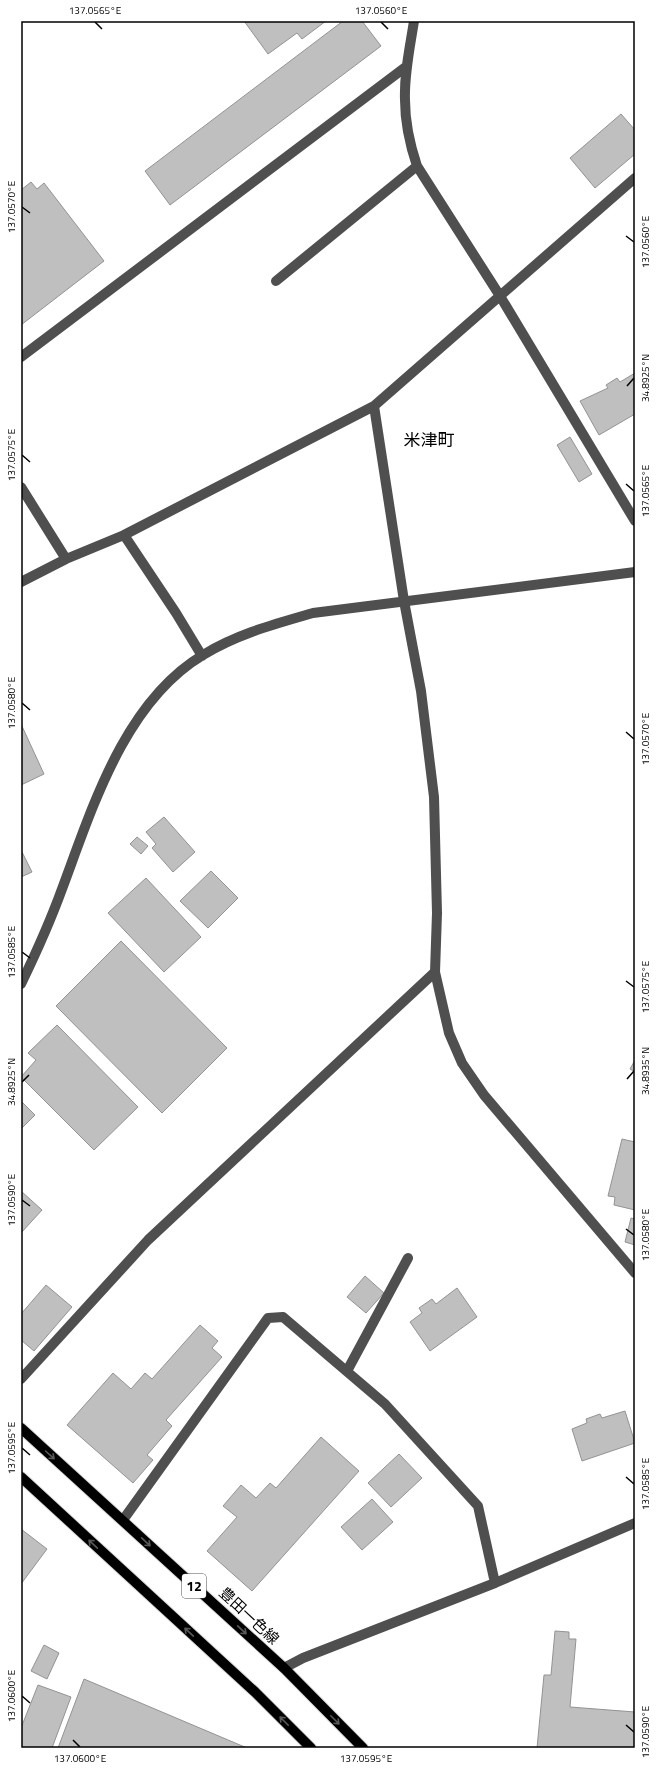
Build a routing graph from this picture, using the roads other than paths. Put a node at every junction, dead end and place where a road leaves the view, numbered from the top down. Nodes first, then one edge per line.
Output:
1 (414, 21) edge
2 (407, 66) junction
3 (417, 166) junction
4 (635, 178) edge
5 (276, 281) dead end
6 (500, 296) junction
7 (21, 357) edge
8 (374, 406) junction
9 (21, 487) edge
10 (635, 520) edge
11 (124, 536) junction
12 (66, 559) junction
13 (635, 572) edge
14 (21, 582) edge
15 (404, 601) junction
16 (202, 656) junction
17 (435, 972) junction
18 (21, 984) edge
19 (408, 1258) dead end
20 (635, 1273) edge
21 (347, 1371) junction
22 (21, 1378) edge
23 (21, 1428) edge
24 (21, 1477) edge
25 (123, 1520) junction
26 (635, 1523) edge
27 (495, 1583) junction
28 (284, 1668) junction
29 (311, 1748) edge
30 (363, 1748) edge

1 - 2 street
2 - 3 street
2 - 7 street
3 - 5 street
3 - 6 street
4 - 6 street
6 - 8 street
6 - 10 street
8 - 11 street
8 - 15 street
9 - 12 street
11 - 12 street
11 - 16 street
12 - 14 street
13 - 15 street
15 - 16 street
15 - 17 street
16 - 18 street
17 - 20 street
17 - 22 street
19 - 21 street
21 - 25 street
21 - 27 street
23 -> 25 main road, 豊田一色線 / 12
29 -> 24 main road, 12
25 -> 28 main road, 豊田一色線 / 12
26 - 27 street
27 - 28 street
28 -> 30 main road, 豊田一色線 / 12

